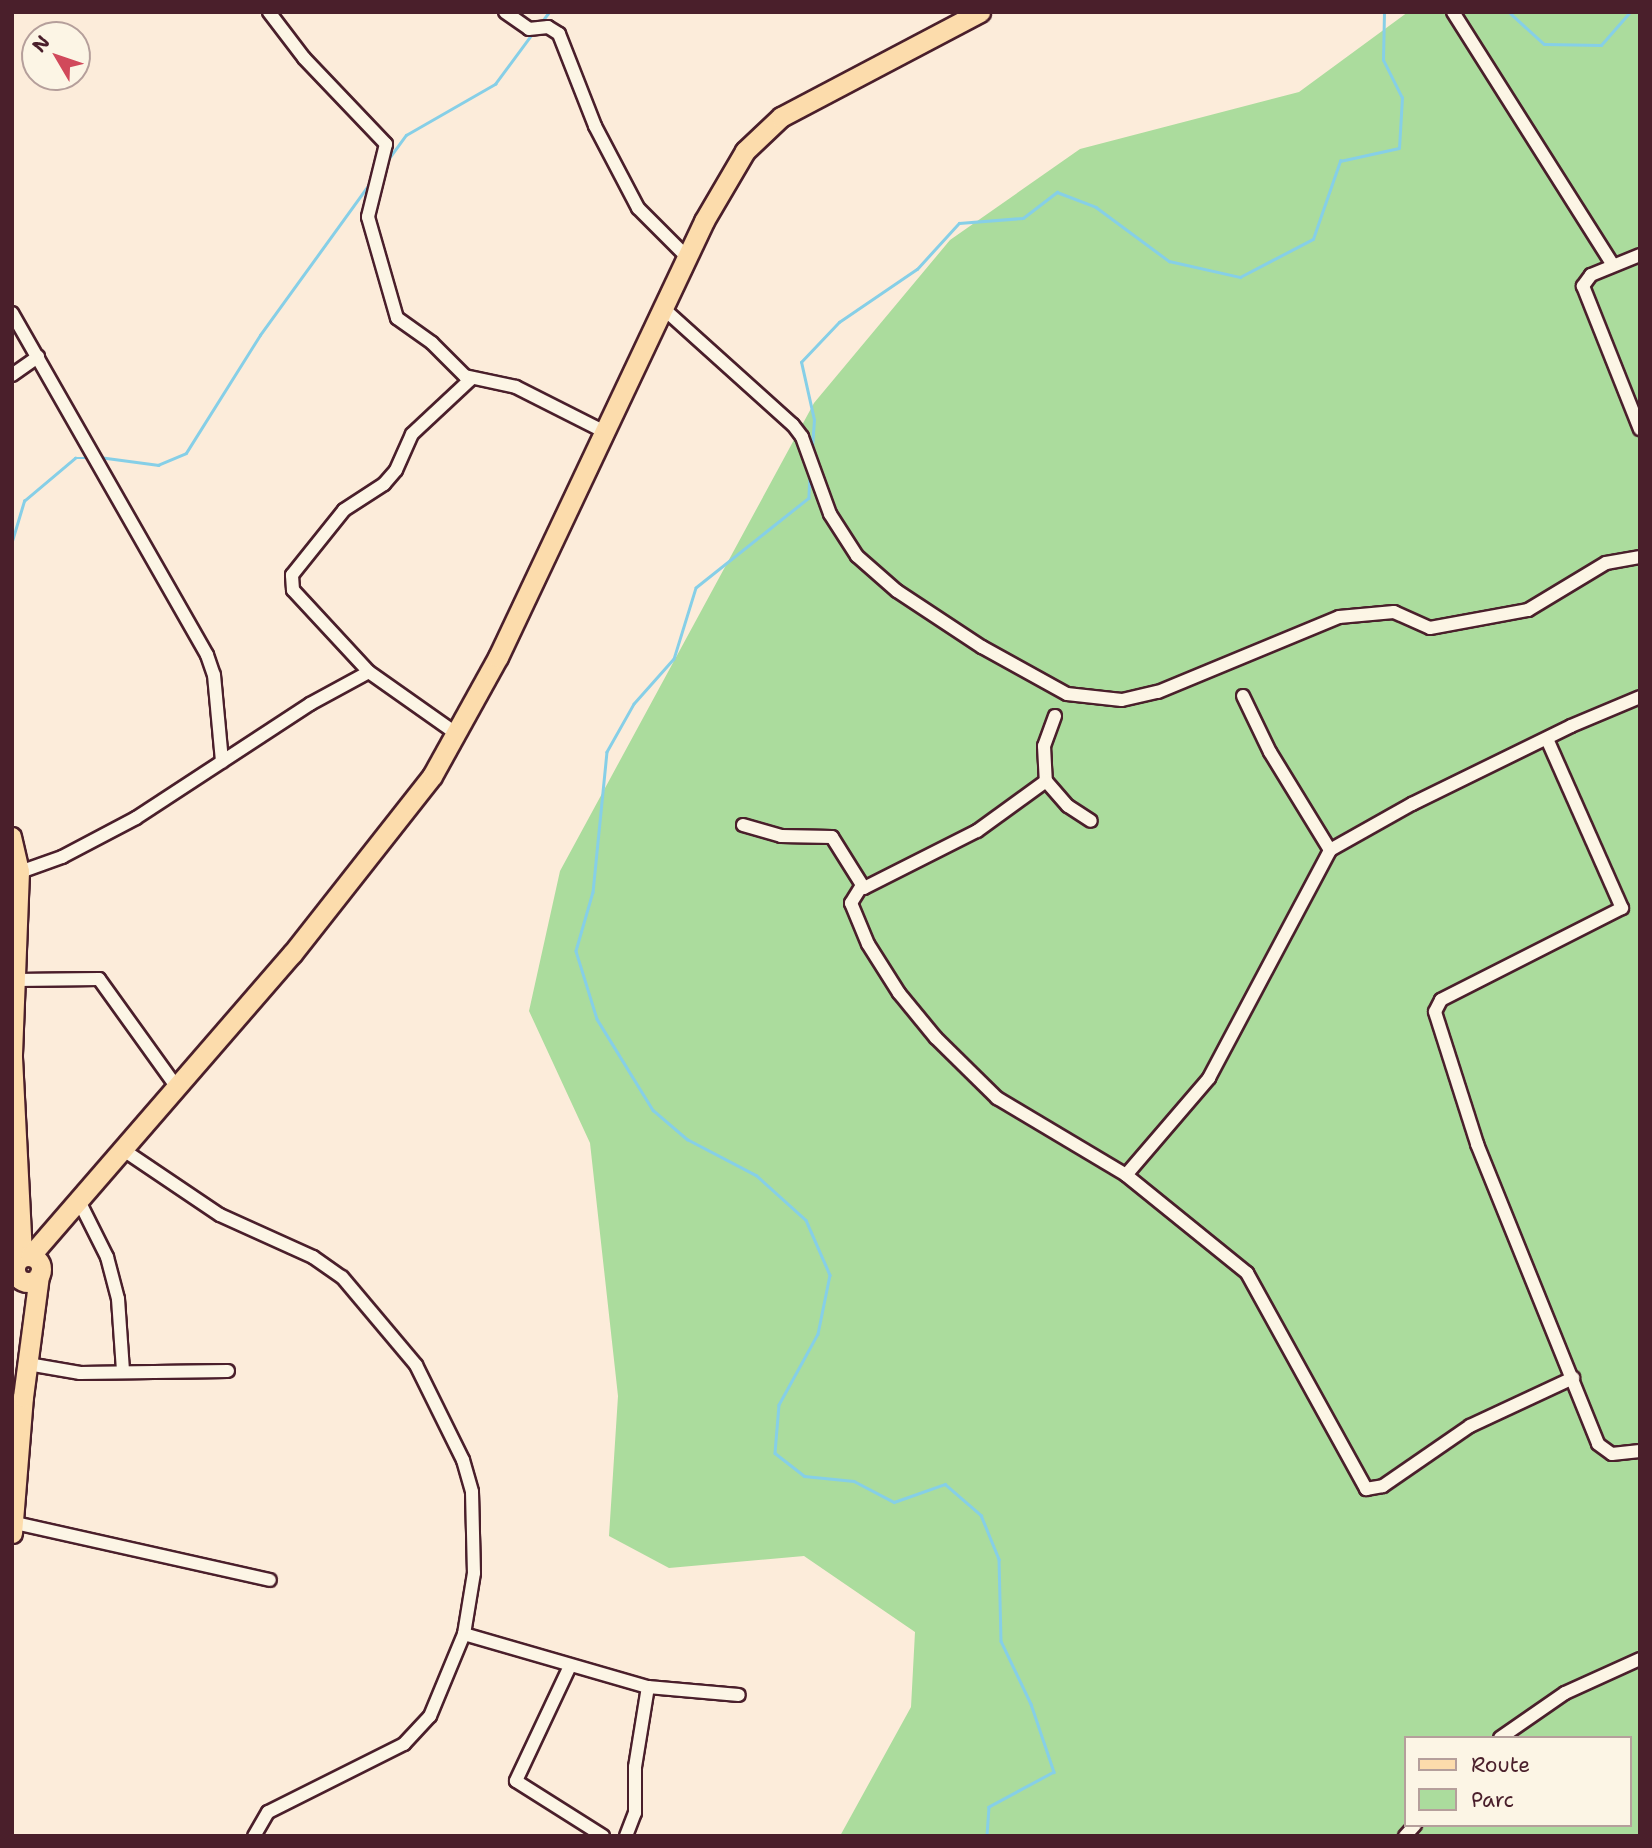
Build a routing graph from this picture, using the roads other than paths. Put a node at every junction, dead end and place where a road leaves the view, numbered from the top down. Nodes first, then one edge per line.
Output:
1 (269, 12) edge
2 (505, 12) edge
3 (980, 12) edge
4 (1453, 12) edge
5 (1640, 255) edge
6 (688, 258) junction
7 (1614, 265) junction
8 (664, 309) junction
9 (12, 313) edge
10 (38, 358) junction
11 (12, 375) edge
12 (471, 379) junction
13 (1640, 429) edge
14 (605, 432) junction
15 (1640, 557) edge
16 (369, 672) junction
17 (1242, 696) dead end
18 (1640, 697) edge
19 (1055, 716) dead end
20 (457, 734) junction
21 (1547, 739) junction
22 (222, 762) junction
23 (1046, 781) junction
24 (1091, 821) dead end
25 (743, 825) dead end
26 (12, 837) edge
27 (1330, 850) junction
28 (20, 872) junction
29 (861, 887) junction
30 (16, 980) junction
31 (13, 1058) edge
32 (176, 1086) junction
33 (122, 1149) junction
34 (1126, 1175) junction
35 (79, 1201) junction
36 (26, 1268) edge
37 (28, 1364) junction
38 (123, 1371) junction
39 (228, 1371) dead end
40 (1573, 1378) junction
41 (18, 1398) edge
42 (1640, 1451) edge
43 (13, 1528) edge
44 (270, 1580) dead end
45 (464, 1634) junction
46 (1640, 1659) edge
47 (570, 1666) junction
48 (648, 1687) junction
49 (739, 1695) dead end
50 (1503, 1736) edge
51 (254, 1836) edge
52 (603, 1836) edge
53 (626, 1836) edge

1 - 12 street
2 - 6 street
3 - 6 highway
4 - 7 street
5 - 7 street
6 - 8 highway
7 - 13 street
8 - 14 highway
8 - 15 street
9 - 10 street
10 - 11 street
10 - 22 street
12 - 14 street
12 - 16 street
14 - 20 highway
16 - 20 street
16 - 22 street
17 - 27 street
18 - 21 street
19 - 23 street
20 - 32 highway
21 - 27 street
21 - 40 street
22 - 28 street
23 - 24 street
23 - 29 street
25 - 29 street
26 - 28 main road
27 - 34 street
28 - 30 main road
29 - 34 street
30 - 31 main road
30 - 32 street
31 - 36 main road
32 - 33 highway
33 - 35 highway
33 - 45 street
34 - 40 street
35 - 36 highway
35 - 38 street
36 - 37 highway
37 - 38 street
37 - 41 highway
38 - 39 street
40 - 42 street
41 - 43 highway
43 - 44 street
45 - 47 street
45 - 51 street
46 - 50 street
47 - 48 street
47 - 52 street
48 - 49 street
48 - 53 street

